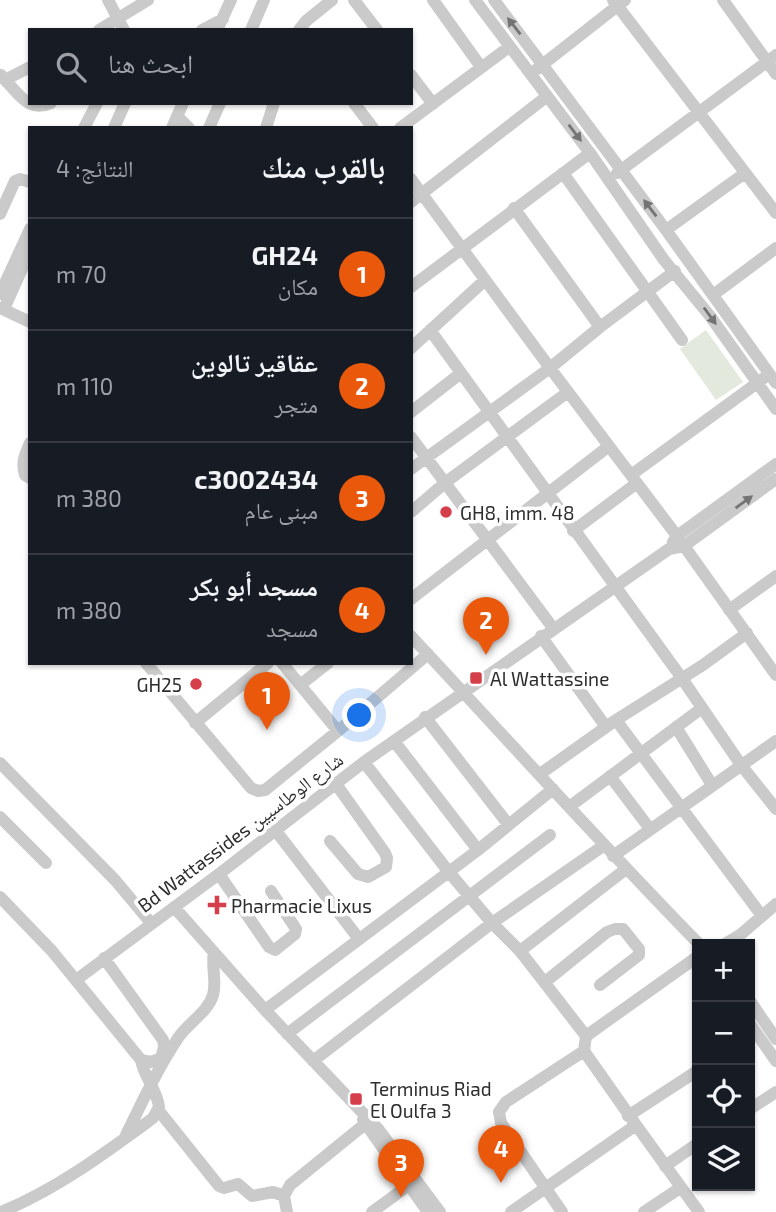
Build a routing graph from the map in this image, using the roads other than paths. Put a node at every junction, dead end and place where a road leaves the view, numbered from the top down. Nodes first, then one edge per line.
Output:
1 (108, 0) edge
2 (148, 0) edge
3 (231, 0) edge
4 (264, 0) edge
5 (332, 0) edge
6 (355, 0) edge
7 (433, 0) edge
8 (475, 0) edge
9 (494, 0) edge
10 (723, 0) edge
11 (619, 2) edge
12 (121, 24) edge
13 (220, 24) edge
14 (252, 28) edge
15 (300, 28) edge
16 (376, 28) edge
17 (509, 47) junction
18 (771, 58) edge
19 (543, 64) junction
20 (28, 67) edge
21 (481, 67) junction
22 (776, 74) edge
23 (530, 75) junction
24 (3, 77) edge
25 (413, 78) edge
26 (546, 97) junction
27 (28, 101) edge
28 (433, 104) junction
29 (96, 105) edge
30 (124, 105) edge
31 (182, 105) edge
32 (219, 105) edge
33 (273, 105) edge
34 (356, 105) edge
35 (699, 113) junction
36 (174, 122) edge
37 (86, 126) edge
38 (115, 126) edge
39 (210, 126) edge
40 (267, 126) edge
41 (371, 126) edge
42 (403, 126) edge
43 (590, 153) junction
44 (621, 169) junction
45 (563, 173) junction
46 (745, 173) junction
47 (608, 180) junction
48 (28, 181) edge
49 (416, 198) edge
50 (514, 208) junction
51 (776, 213) edge
52 (0, 214) edge
53 (666, 229) junction
54 (28, 233) edge
55 (462, 248) junction
56 (776, 248) edge
57 (28, 255) edge
58 (675, 271) junction
59 (484, 281) junction
60 (413, 285) edge
61 (647, 290) junction
62 (0, 294) edge
63 (713, 295) junction
64 (2, 309) edge
65 (28, 321) edge
66 (600, 327) junction
67 (430, 330) junction
68 (682, 340) dead end
69 (413, 346) edge
70 (550, 368) junction
71 (461, 373) junction
72 (773, 378) edge
73 (757, 383) junction
74 (569, 393) junction
75 (776, 408) edge
76 (413, 410) edge
77 (489, 412) junction
78 (507, 438) junction
79 (413, 440) edge
80 (609, 446) junction
81 (28, 448) edge
82 (427, 457) junction
83 (776, 464) edge
84 (413, 468) edge
85 (28, 477) edge
86 (634, 479) junction
87 (776, 479) edge
88 (446, 482) junction
89 (547, 494) junction
90 (413, 510) edge
91 (573, 531) junction
92 (489, 539) junction
93 (680, 541) junction
94 (776, 576) edge
95 (614, 587) junction
96 (413, 597) edge
97 (729, 610) junction
98 (554, 628) junction
99 (747, 633) junction
100 (541, 636) junction
101 (413, 638) edge
102 (428, 654) junction
103 (148, 665) edge
104 (266, 665) edge
105 (284, 665) edge
106 (325, 665) edge
107 (776, 674) edge
108 (681, 677) junction
109 (300, 685) junction
110 (464, 691) junction
111 (702, 708) junction
112 (425, 717) junction
113 (195, 723) junction
114 (611, 723) junction
115 (676, 727) junction
116 (338, 731) junction
117 (394, 741) junction
118 (776, 741) edge
119 (641, 752) junction
120 (365, 762) junction
121 (0, 764) edge
122 (741, 765) junction
123 (540, 774) junction
124 (610, 776) junction
125 (335, 784) junction
126 (712, 785) junction
127 (553, 789) junction
128 (681, 806) junction
129 (569, 807) junction
130 (776, 808) edge
131 (0, 817) edge
132 (509, 824) junction
133 (650, 829) junction
134 (276, 831) junction
135 (550, 835) dead end
136 (330, 841) dead end
137 (603, 846) junction
138 (478, 850) junction
139 (613, 856) junction
140 (46, 863) dead end
141 (626, 869) junction
142 (448, 871) junction
143 (219, 874) junction
144 (271, 891) dead end
145 (468, 895) junction
146 (0, 897) edge
147 (776, 904) edge
148 (173, 906) junction
149 (762, 916) junction
150 (151, 923) junction
151 (492, 923) junction
152 (359, 939) junction
153 (694, 939) edge
154 (733, 939) edge
155 (520, 951) junction
156 (214, 952) junction
157 (104, 958) junction
158 (692, 961) edge
159 (76, 980) junction
160 (545, 982) junction
161 (600, 985) dead end
162 (751, 1002) edge
163 (265, 1010) junction
164 (755, 1031) edge
165 (287, 1034) junction
166 (586, 1035) junction
167 (776, 1039) edge
168 (584, 1051) junction
169 (141, 1060) junction
170 (313, 1061) junction
171 (776, 1061) edge
172 (692, 1075) edge
173 (151, 1084) junction
174 (776, 1092) edge
175 (755, 1106) edge
176 (159, 1111) junction
177 (632, 1121) junction
178 (367, 1122) junction
179 (125, 1138) junction
180 (692, 1147) edge
181 (665, 1166) junction
182 (409, 1185) junction
183 (680, 1188) junction
184 (545, 1189) junction
185 (284, 1196) junction
186 (1, 1212) edge
187 (287, 1212) edge
188 (372, 1212) edge
189 (428, 1212) edge
190 (440, 1212) edge
191 (511, 1212) edge
192 (562, 1212) edge
193 (644, 1212) edge
194 (699, 1212) edge

1 - 12 street
2 - 12 street
3 - 13 street
4 - 14 street
5 - 15 street
6 - 16 street
7 - 21 street
8 - 17 street
19 -> 9 street
10 - 18 street
11 - 19 street
11 - 35 street
17 - 21 street
17 - 23 street
18 - 22 street
18 - 35 street
19 - 23 street
19 - 44 street
20 - 24 street
21 - 28 street
23 - 26 street
24 - 27 street
25 - 28 street
26 -> 43 street
26 - 49 street
28 - 42 street
29 - 37 street
30 - 38 street
31 - 36 street
32 - 39 street
33 - 40 street
34 - 41 street
35 - 44 street
35 - 46 street
43 - 45 street
43 - 47 street
44 - 47 street
53 -> 44 street
45 - 50 street
45 - 61 street
46 - 51 street
46 - 53 street
47 - 58 street
48 - 52 street
49 - 55 street
50 - 55 street
50 - 66 street
53 - 63 street
54 - 62 street
55 - 59 street
55 - 60 street
56 - 63 street
57 - 64 street
58 - 61 street
58 -> 73 street
59 - 67 street
59 - 70 street
61 - 66 street
61 - 68 street
63 - 72 street
64 - 65 street
66 - 70 street
67 - 69 street
67 - 71 street
70 - 74 street
70 - 77 street
71 - 76 street
71 - 77 street
72 - 73 street
73 - 75 street
73 - 86 street
74 - 78 street
74 - 80 street
77 - 78 street
77 - 82 street
78 - 88 street
78 - 89 street
79 - 82 street
80 - 86 street
80 - 89 street
81 - 85 street
82 - 84 street
82 - 88 street
83 - 93 street, Bd Wattassides شارع الوطاسيين
86 - 91 street
86 - 93 street
93 -> 87 street, Bd Wattassides شارع الوطاسيين
88 - 90 street
88 - 92 street
89 - 91 street
89 - 92 street
91 - 95 street
92 - 96 street
92 - 98 street
93 - 95 street, Bd Wattassides شارع الوطاسيين
93 - 97 street
94 - 97 street
95 - 98 street, Bd Wattassides شارع الوطاسيين
95 - 108 street
97 - 99 street
98 - 100 street, Bd Wattassides شارع الوطاسيين
99 - 107 street
99 - 108 street
100 - 110 street, Bd Wattassides شارع الوطاسيين
100 - 114 street
101 - 102 street
102 - 110 street
102 - 116 street
103 - 113 street
104 - 113 street
105 - 109 street
106 - 109 street
108 - 111 street
108 - 114 street
109 - 116 street
110 - 112 street, Bd Wattassides شارع الوطاسيين
110 - 123 street
111 - 115 street
111 - 122 street
112 - 117 street, Bd Wattassides شارع الوطاسيين
112 - 132 street
113 - 116 street
114 - 119 street
114 - 123 street
115 - 119 street
115 - 126 street
117 - 120 street, Bd Wattassides شارع الوطاسيين
117 - 138 street
118 - 122 street
119 - 124 street
119 - 128 street
120 - 125 street, Bd Wattassides شارع الوطاسيين
120 - 142 street
121 - 150 street
122 - 126 street
122 - 130 street
123 - 127 street
124 - 129 street
124 - 133 street
125 - 134 street, Bd Wattassides شارع الوطاسيين
125 - 136 street
126 - 128 street
127 - 129 street
127 - 132 street
128 - 133 street
128 - 149 street
129 - 137 street
131 - 140 street
132 - 138 street
133 - 139 street
134 - 143 street, Bd Wattassides شارع الوطاسيين
134 - 152 street
135 - 145 street
137 - 139 street
137 - 151 street
138 - 142 street
139 - 141 street
141 - 153 street
141 - 155 street
142 - 145 street
142 - 152 street
143 - 144 street
143 - 148 street, Bd Wattassides شارع الوطاسيين
145 - 151 street
145 - 165 street
146 - 159 street
147 - 149 street
148 - 150 street, Bd Wattassides شارع الوطاسيين
148 - 156 street
149 - 154 street
150 - 157 street, Bd Wattassides شارع الوطاسيين
151 - 155 street
151 - 170 street
152 - 163 street
155 - 160 street
156 - 163 street
156 - 173 street
157 - 159 street, Bd Wattassides شارع الوطاسيين
157 - 169 street
158 - 166 street
159 - 169 street
160 - 161 street
160 - 166 street
162 - 167 street
163 - 165 street
164 - 171 street
165 - 170 street
166 - 168 street
168 - 177 street
168 - 184 street
169 - 173 street
170 - 178 street
172 - 177 street
173 - 176 street
173 - 179 street
174 - 175 street
176 - 179 street
176 - 185 street
177 - 181 street
177 - 184 street
178 - 182 street
178 - 185 street
178 - 190 street
179 - 186 street
180 - 181 street
181 - 183 street
182 - 188 street
182 - 189 street
183 - 193 street
183 - 194 street
184 - 191 street
184 - 192 street
185 - 187 street

